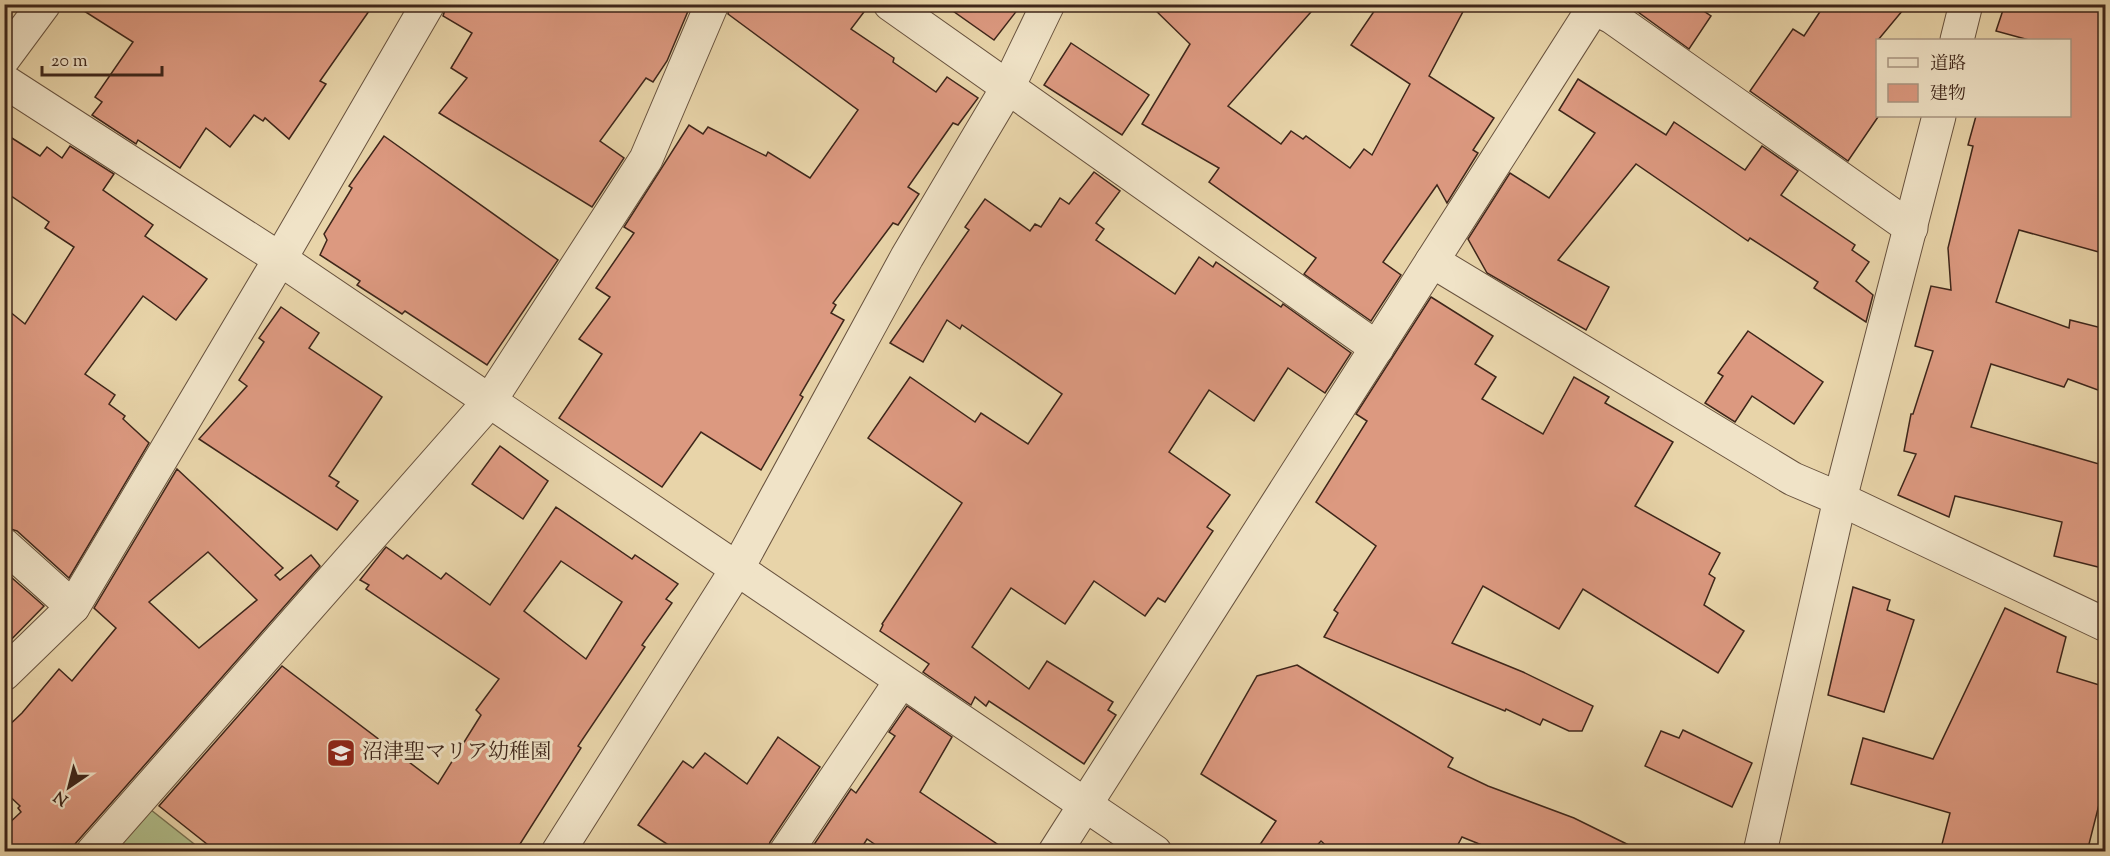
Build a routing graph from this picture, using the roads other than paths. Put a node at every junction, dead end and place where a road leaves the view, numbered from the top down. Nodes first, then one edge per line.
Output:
1 (44, 4) edge
2 (428, 4) edge
3 (712, 4) edge
4 (890, 4) edge
5 (1048, 4) edge
6 (1966, 4) edge
7 (1592, 6) edge
8 (1958, 39) edge
9 (4, 58) edge
10 (4, 81) edge
11 (1008, 87) junction
12 (1939, 117) edge
13 (1911, 228) junction
14 (280, 259) junction
15 (1432, 261) junction
16 (1377, 348) junction
17 (489, 402) junction
18 (1840, 499) junction
19 (4, 545) edge
20 (737, 569) junction
21 (72, 607) junction
22 (2106, 625) edge
23 (4, 674) edge
24 (901, 681) junction
25 (1085, 804) junction
26 (93, 852) edge
27 (558, 852) edge
28 (786, 852) edge
29 (1055, 852) edge
30 (1155, 852) edge
31 (1760, 852) edge

1 - 9 street
2 - 14 street
3 - 17 street
4 - 11 street
5 - 11 street
6 - 8 street
7 - 13 street
7 - 15 street
10 - 14 street
11 - 16 street
11 - 20 street
12 - 13 street
13 - 18 street
14 - 17 street
14 - 21 street
15 - 16 street
15 - 18 street
16 - 25 street
17 - 20 street
17 - 26 street
18 - 22 street
18 - 31 street
19 - 21 street
20 - 24 street
20 - 27 street
21 - 23 street
24 - 25 street
24 - 28 street
25 - 29 street
25 - 30 street

